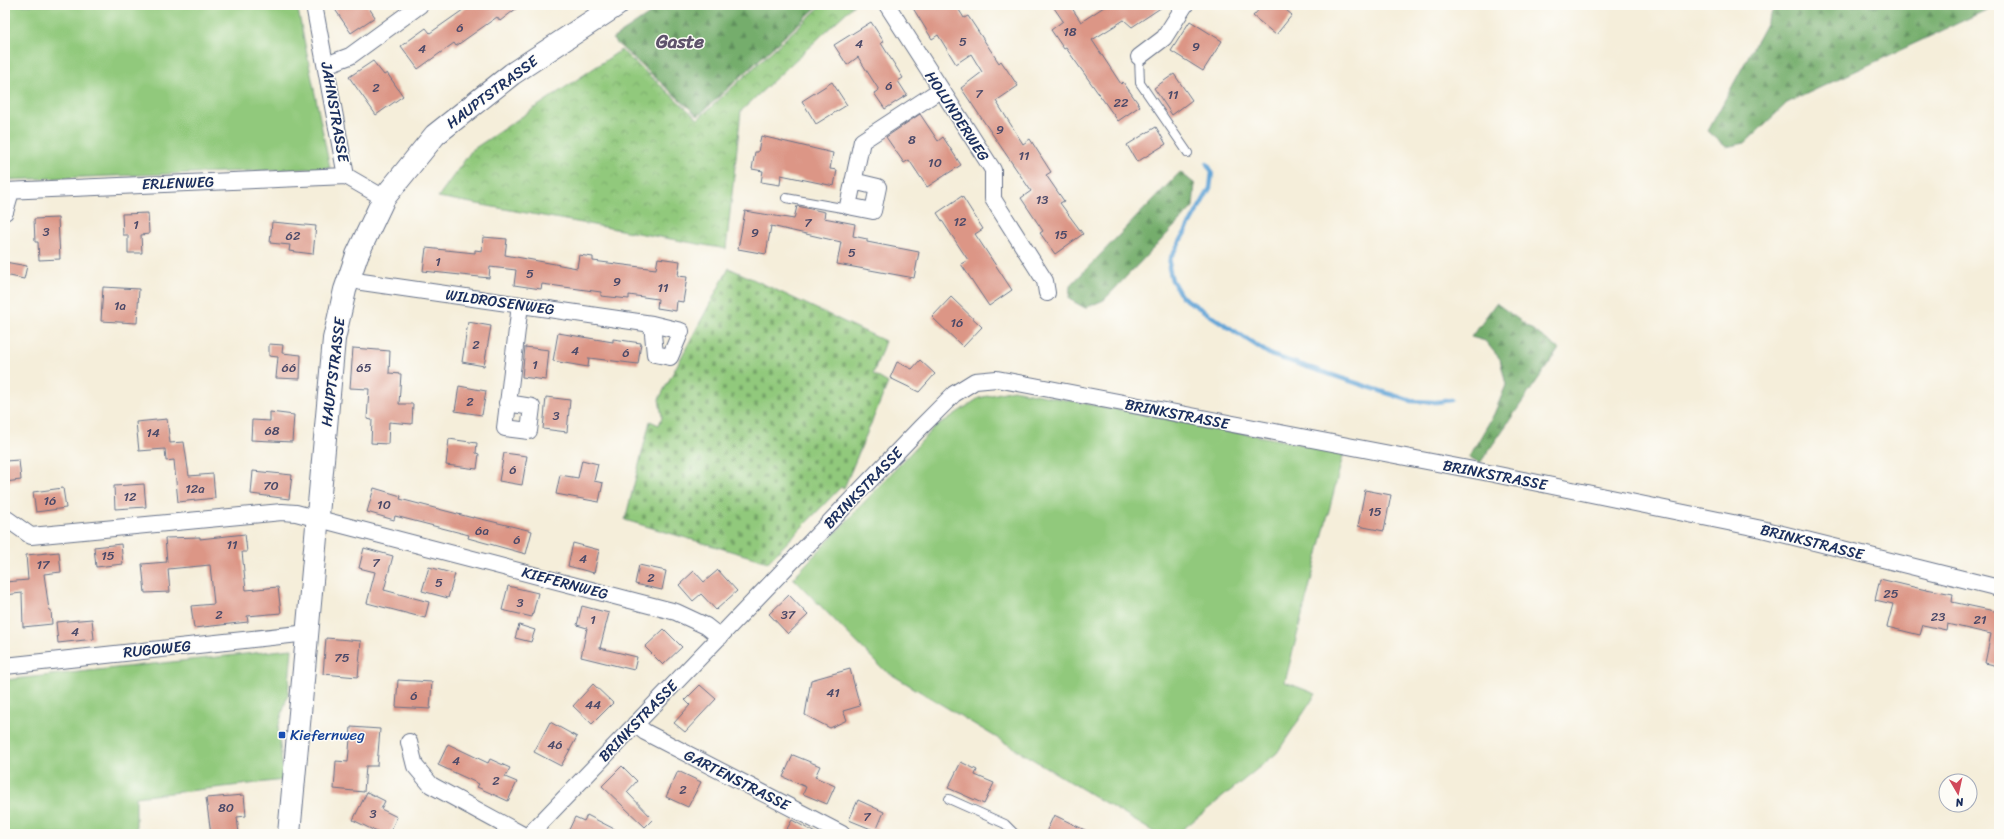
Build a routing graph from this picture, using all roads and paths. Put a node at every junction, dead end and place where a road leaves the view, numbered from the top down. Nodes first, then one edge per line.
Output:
1 (314, 5) edge
2 (420, 5) edge
3 (617, 5) edge
4 (887, 5) edge
5 (1185, 5) edge
6 (1139, 57) joint
7 (326, 65) junction
8 (940, 90) junction
9 (1188, 153) dead end
10 (346, 176) junction
11 (853, 182) junction
12 (8, 191) edge
13 (384, 198) junction
14 (786, 198) dead end
15 (848, 206) junction
16 (5, 212) edge
17 (349, 278) junction
18 (1047, 293) dead end
19 (520, 305) junction
20 (652, 324) dead end
21 (508, 403) dead end
22 (317, 517) junction
23 (8, 519) dead end
24 (1999, 588) edge
25 (308, 633) junction
26 (720, 637) junction
27 (5, 666) edge
28 (635, 724) junction
29 (409, 742) dead end
30 (949, 799) dead end
31 (289, 834) edge
32 (521, 834) edge
33 (530, 834) edge
34 (842, 834) edge
35 (1015, 834) edge

1 - 7 street, JAHNSTRASSE
2 - 7 street
3 - 13 street, HAUPTSTRASSE
4 - 8 street, HOLUNDERWEG
5 - 6 street
6 - 9 lane
7 - 10 street, JAHNSTRASSE
8 - 11 street
8 - 18 street, HOLUNDERWEG
10 - 12 street, ERLENWEG
10 - 13 street, JAHNSTRASSE
11 - 15 street
11 - 15 street
12 - 16 street, ERLENWEG
13 - 17 street, HAUPTSTRASSE
14 - 15 lane
17 - 19 street, WILDROSENWEG
17 - 22 street, HAUPTSTRASSE
19 - 20 street, WILDROSENWEG
19 - 21 street
22 - 23 street, KIEFERNWEG
22 - 25 street, HAUPTSTRASSE
22 - 26 street, KIEFERNWEG
24 - 26 street, BRINKSTRASSE
25 - 27 street, RUGOWEG
25 - 31 street, HAUPTSTRASSE
26 - 28 street, BRINKSTRASSE
28 - 33 street, BRINKSTRASSE
28 - 34 street, GARTENSTRASSE
29 - 32 street
30 - 35 lane

